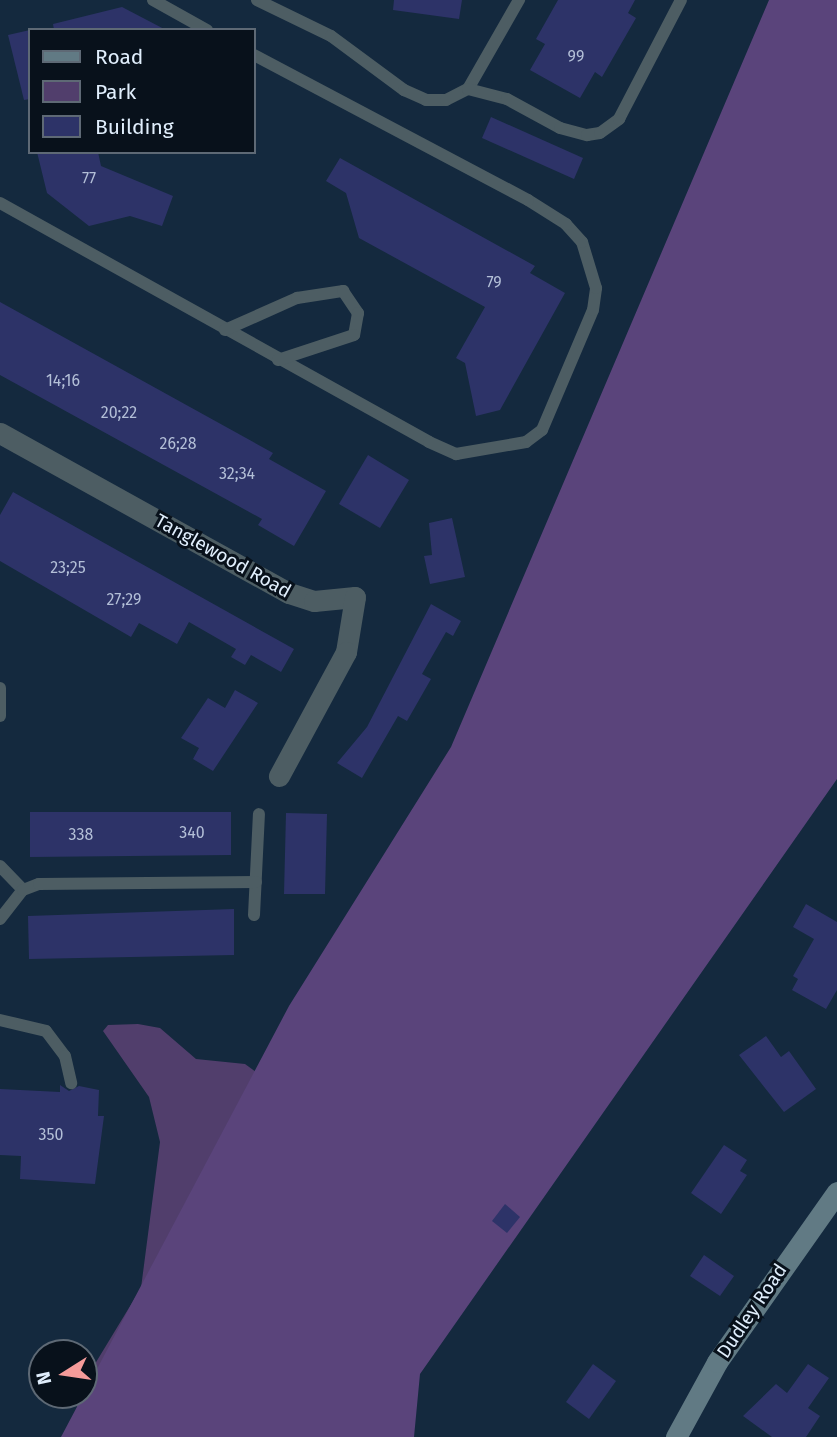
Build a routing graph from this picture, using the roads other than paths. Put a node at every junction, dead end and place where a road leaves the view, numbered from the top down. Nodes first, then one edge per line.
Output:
1 (153, 0) edge
2 (257, 0) edge
3 (519, 0) edge
4 (681, 0) edge
5 (203, 28) edge
6 (256, 56) edge
7 (468, 89) junction
8 (0, 203) edge
9 (225, 330) junction
10 (278, 360) junction
11 (0, 433) edge
12 (0, 688) edge
13 (0, 716) edge
14 (279, 776) dead end
15 (259, 814) dead end
16 (0, 866) edge
17 (256, 882) junction
18 (23, 890) junction
19 (254, 915) dead end
20 (0, 919) edge
21 (1, 1023) edge
22 (71, 1083) dead end
23 (837, 1192) edge
24 (676, 1437) edge

1 - 5 lane
2 - 7 lane
3 - 7 lane
4 - 7 lane
6 - 10 lane
8 - 9 lane
9 - 10 lane
9 - 10 lane
11 - 14 street, Tanglewood Road
12 - 13 lane
15 - 17 lane
16 - 18 lane
17 - 18 lane
17 - 19 lane
18 - 20 lane
21 - 22 lane
23 - 24 street, Dudley Road

